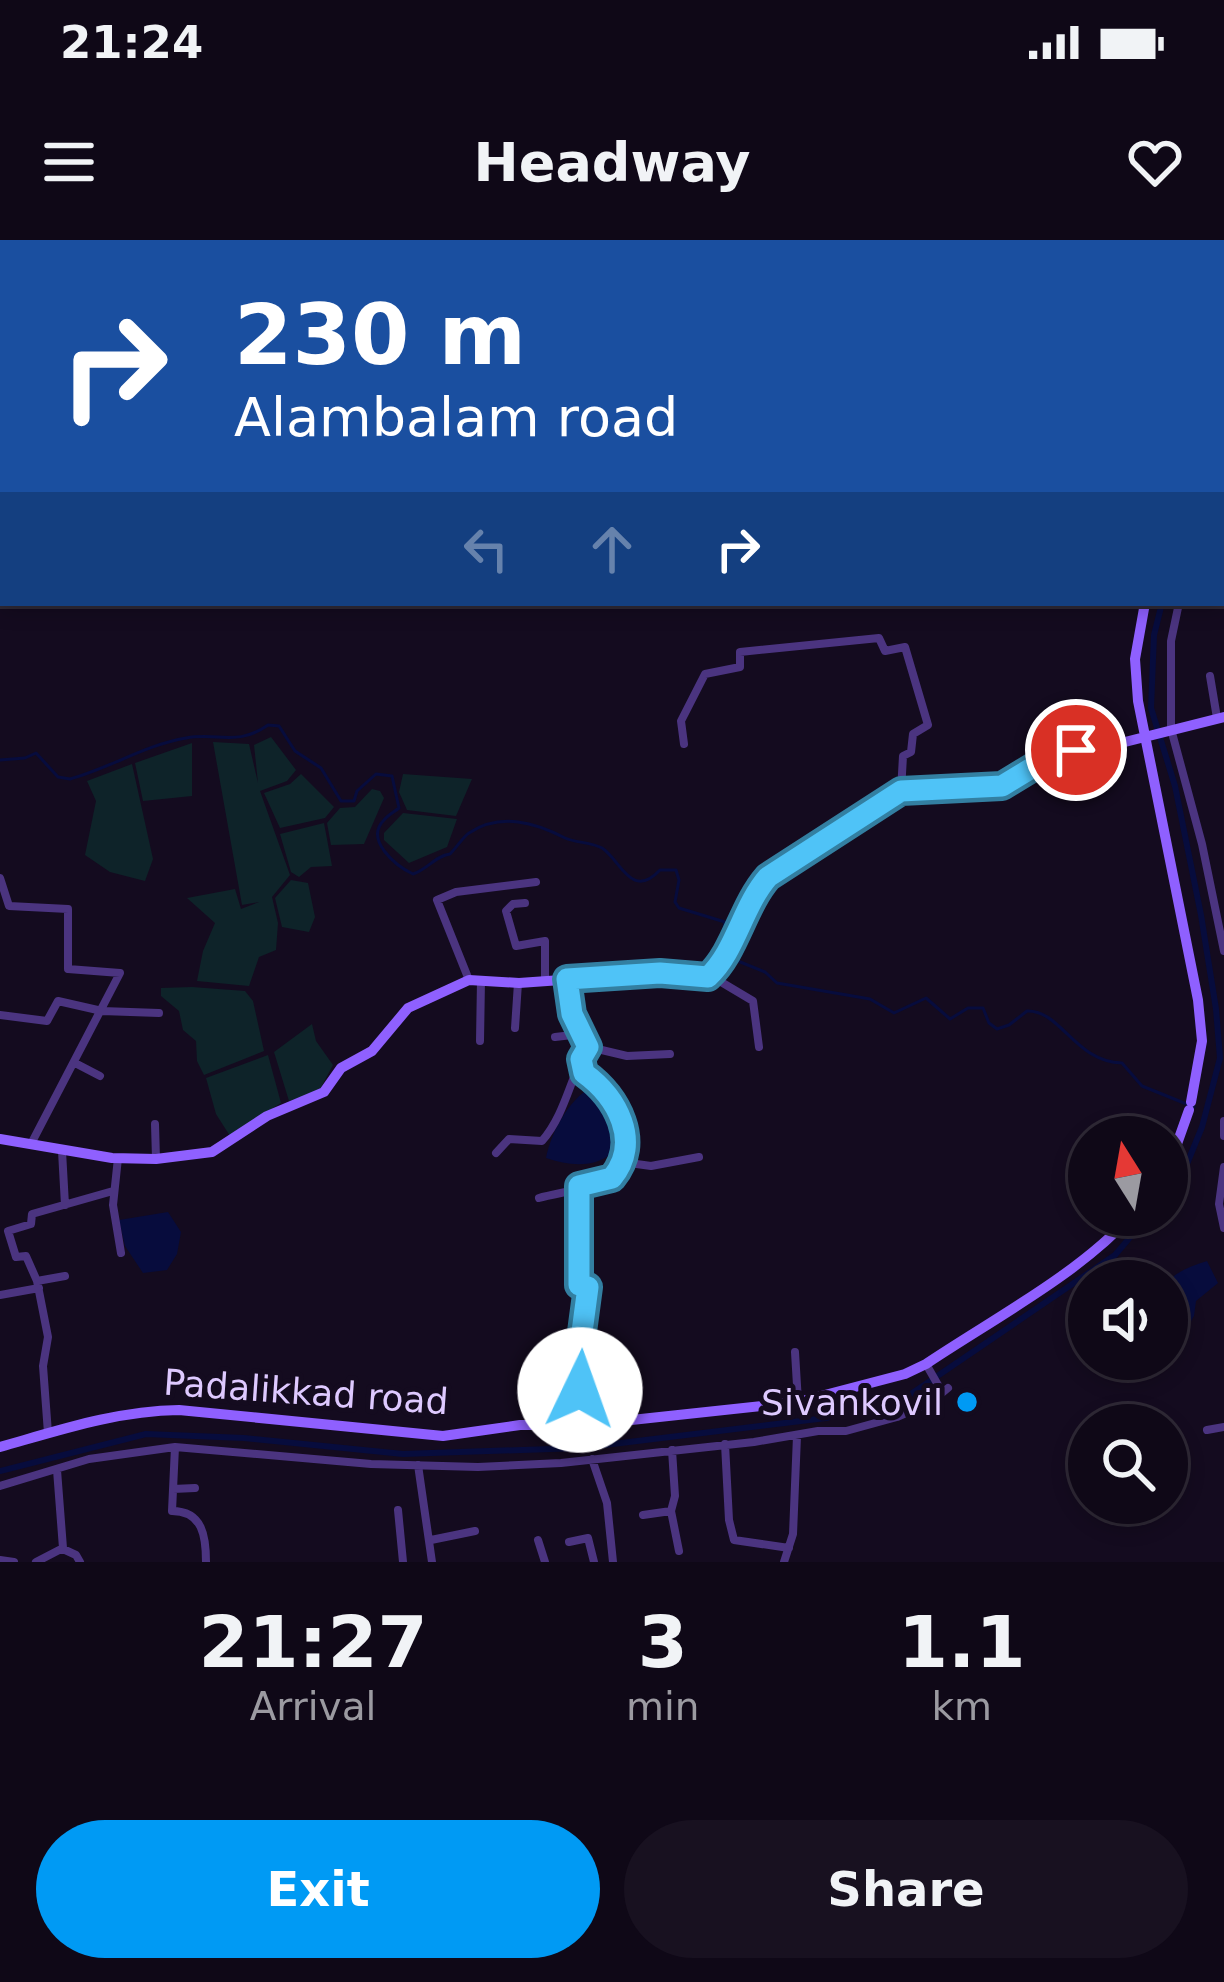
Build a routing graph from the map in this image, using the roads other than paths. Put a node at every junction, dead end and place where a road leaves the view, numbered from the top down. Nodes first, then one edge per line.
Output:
1 (1144, 606) edge
2 (1178, 606) edge
3 (1210, 676) dead end
4 (1220, 717) edge
5 (1170, 729) junction
6 (1145, 735) junction
7 (684, 744) dead end
8 (901, 791) junction
9 (0, 878) edge
10 (536, 882) dead end
11 (525, 903) dead end
12 (1224, 951) edge
13 (711, 976) junction
14 (567, 979) junction
15 (475, 980) junction
16 (545, 981) junction
17 (518, 982) junction
18 (102, 1011) junction
19 (159, 1013) dead end
20 (0, 1015) edge
21 (515, 1028) dead end
22 (581, 1034) junction
23 (555, 1037) dead end
24 (480, 1041) dead end
25 (588, 1047) junction
26 (759, 1047) dead end
27 (670, 1054) dead end
28 (75, 1063) junction
29 (580, 1073) junction
30 (100, 1076) dead end
31 (1187, 1116) edge
32 (1224, 1121) edge
33 (154, 1124) dead end
34 (1224, 1136) edge
35 (0, 1139) edge
36 (31, 1144) junction
37 (62, 1151) junction
38 (496, 1154) dead end
39 (699, 1157) dead end
40 (118, 1158) junction
41 (156, 1159) junction
42 (622, 1162) junction
43 (1224, 1167) edge
44 (579, 1186) junction
45 (112, 1191) junction
46 (539, 1198) dead end
47 (65, 1204) junction
48 (1224, 1228) edge
49 (1112, 1236) edge
50 (121, 1253) dead end
51 (65, 1276) dead end
52 (38, 1285) junction
53 (0, 1295) edge
54 (795, 1352) dead end
55 (926, 1364) junction
56 (580, 1386) junction
57 (798, 1402) junction
58 (585, 1425) junction
59 (536, 1426) junction
60 (1224, 1426) edge
61 (1207, 1430) dead end
62 (48, 1433) junction
63 (797, 1436) junction
64 (725, 1444) junction
65 (0, 1447) edge
66 (176, 1447) junction
67 (672, 1450) junction
68 (592, 1458) junction
69 (418, 1465) junction
70 (57, 1470) junction
71 (0, 1486) edge
72 (195, 1488) dead end
73 (173, 1489) junction
74 (398, 1510) dead end
75 (671, 1510) junction
76 (643, 1515) dead end
77 (475, 1531) dead end
78 (431, 1540) junction
79 (538, 1540) dead end
80 (568, 1543) dead end
81 (63, 1548) junction
82 (788, 1548) junction
83 (680, 1551) dead end
84 (2, 1561) edge
85 (14, 1562) edge
86 (36, 1562) edge
87 (80, 1562) edge
88 (206, 1562) edge
89 (403, 1562) edge
90 (432, 1562) edge
91 (545, 1562) edge
92 (594, 1562) edge
93 (614, 1562) edge
94 (784, 1562) edge

1 - 6 street
2 - 5 street
3 - 4 street
4 - 5 street
5 - 6 street
5 - 12 street
6 - 8 street
6 - 31 street
7 - 8 street
8 - 13 street
9 - 18 street
10 - 15 street
11 - 16 street
13 - 14 street
13 - 26 street
14 - 16 street
14 - 22 street
15 - 17 street
15 - 24 street
15 - 41 street
16 - 17 street
17 - 21 street
18 - 19 street
18 - 20 street
18 - 28 street
22 - 23 street
22 - 25 street
25 - 27 street
25 - 29 street
28 - 30 street
28 - 36 street
29 - 38 street
29 - 42 street
32 - 34 street
33 - 41 street
35 - 36 street
36 - 37 street
37 - 40 street
37 - 47 street
39 - 42 street
40 - 41 street
40 - 45 street
42 - 44 street
43 - 48 street
44 - 46 street
44 - 56 street
45 - 47 street
45 - 50 street
47 - 52 street
49 - 55 street, Padalikkad road
51 - 52 street
52 - 53 street
52 - 62 street
54 - 57 street
55 - 57 street, Padalikkad road
55 - 63 street
56 - 58 street
56 - 59 street
57 - 58 street, Padalikkad road
58 - 59 street, Padalikkad road
59 - 62 street, Padalikkad road
60 - 61 street
62 - 65 street, Padalikkad road
63 - 64 street
63 - 82 street
64 - 67 street
64 - 82 street
66 - 69 street
66 - 70 street
66 - 73 street
67 - 68 street
67 - 75 street
68 - 69 street
68 - 93 street
69 - 78 street
70 - 71 street
70 - 81 street
72 - 73 street
73 - 88 street
74 - 89 street
75 - 76 street
75 - 83 street
77 - 78 street
78 - 90 street
79 - 91 street
80 - 92 street
81 - 86 street
81 - 87 street
82 - 94 street
84 - 85 street

